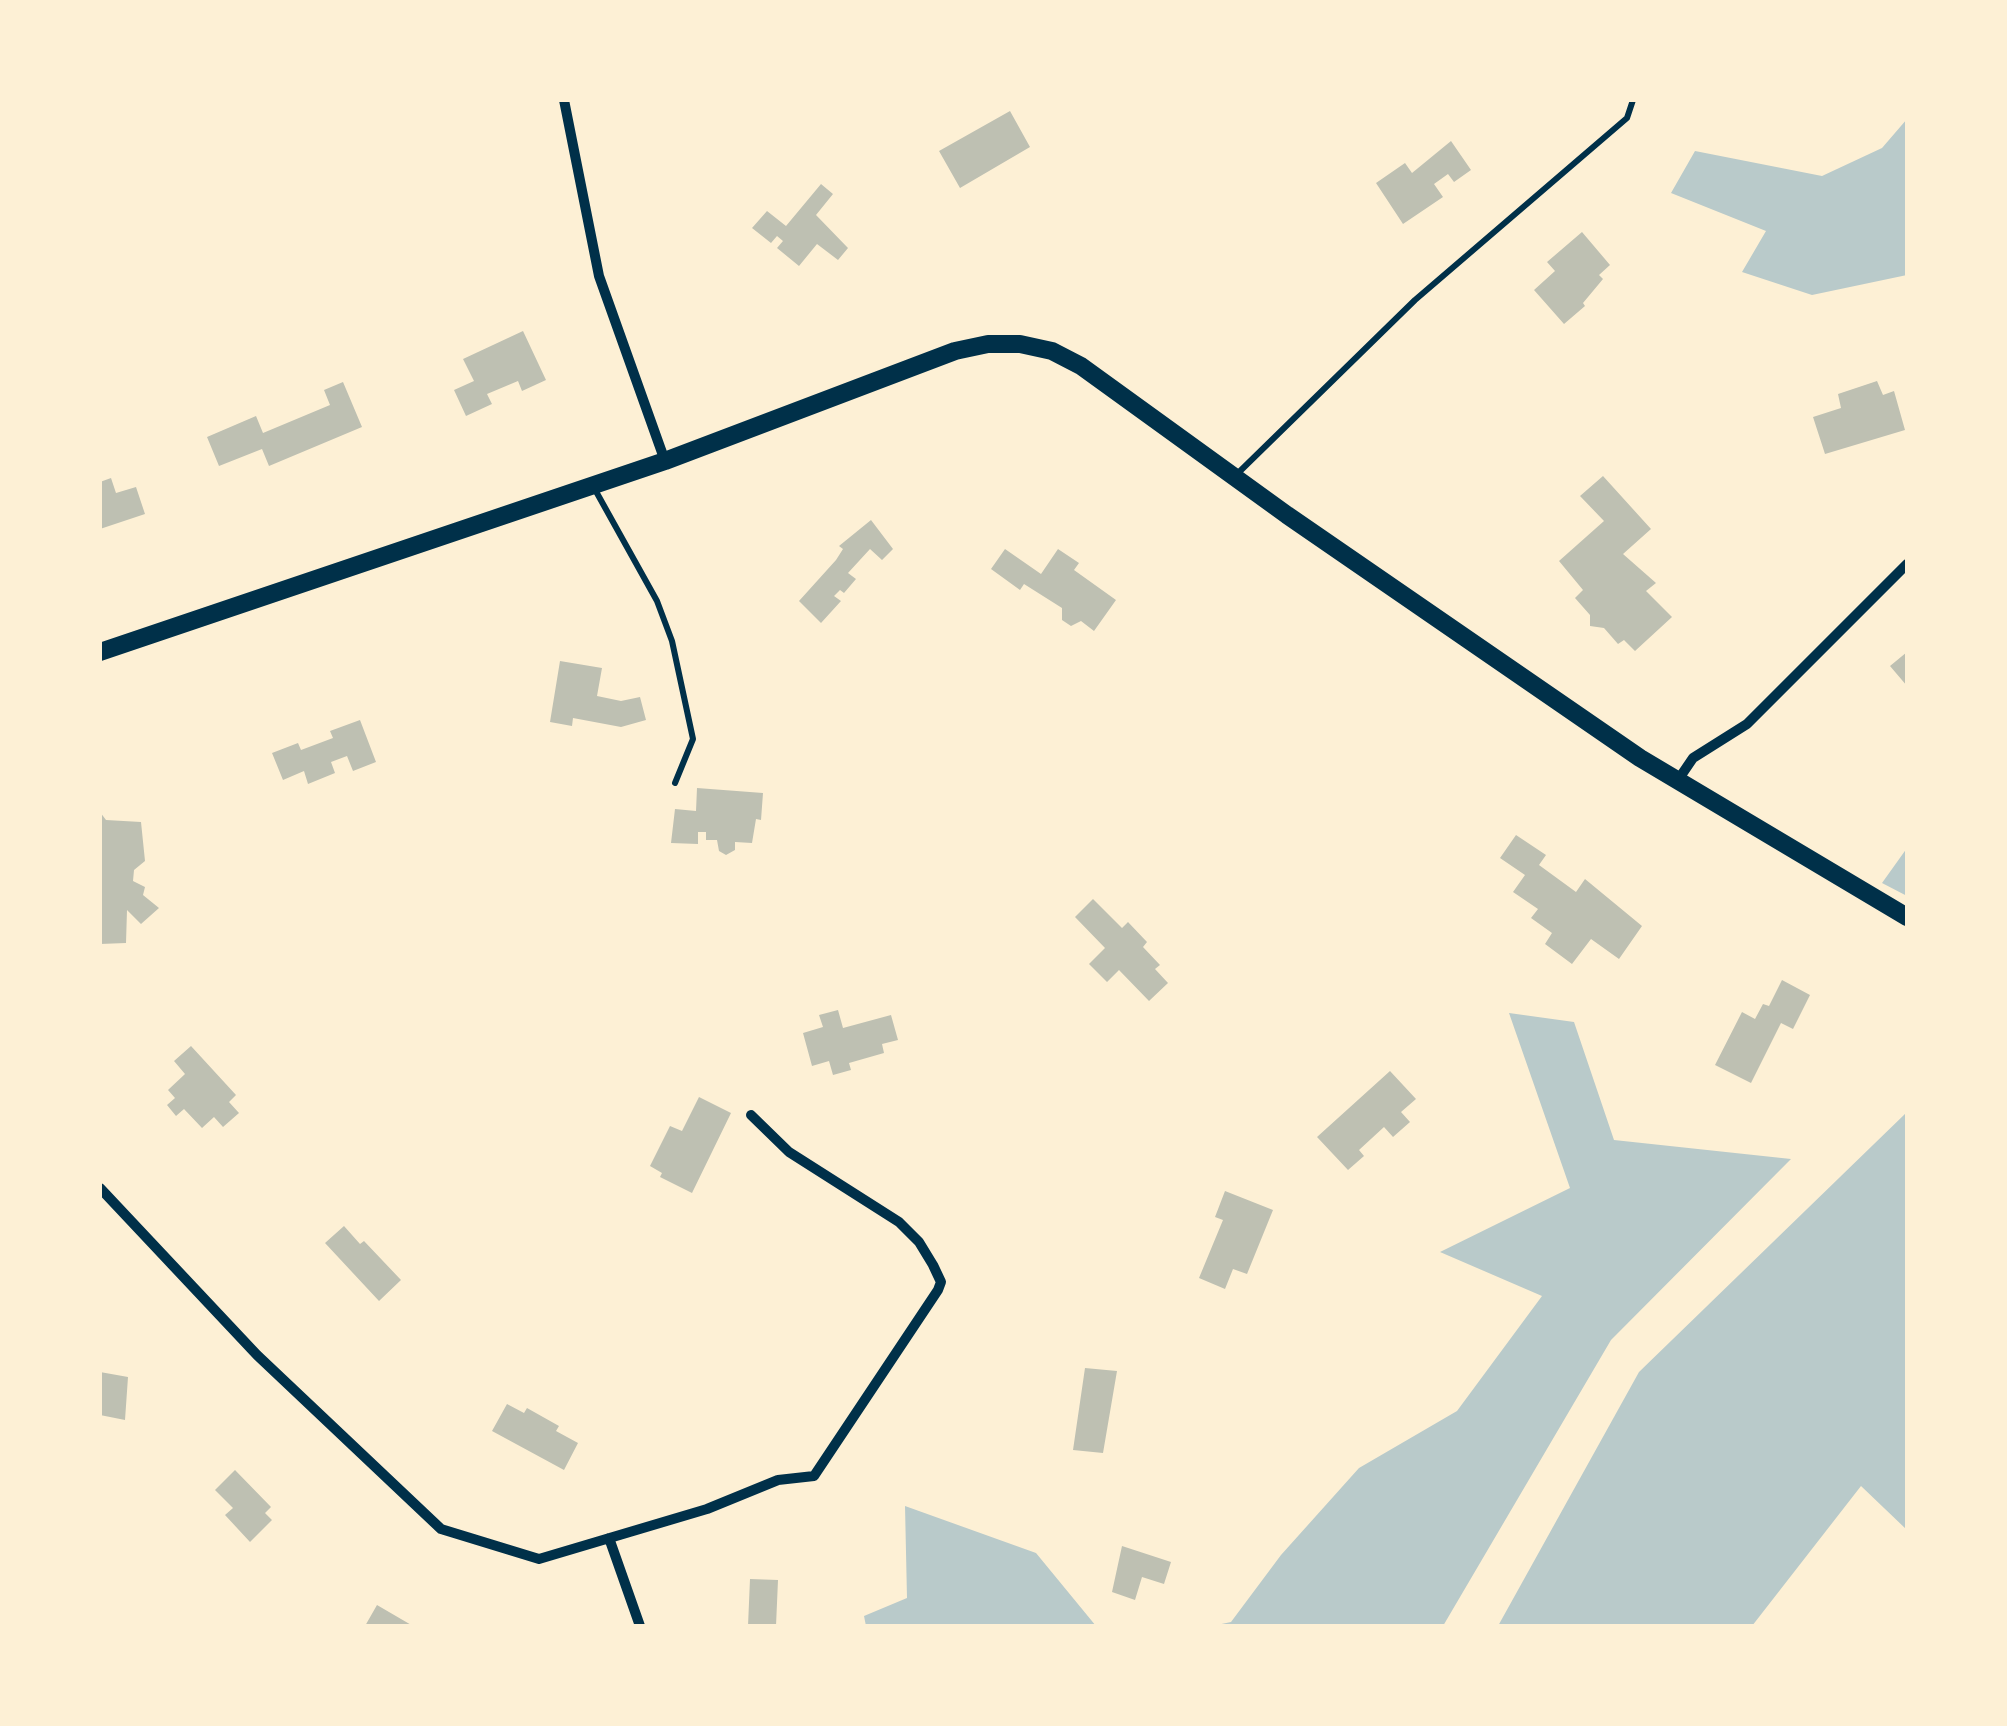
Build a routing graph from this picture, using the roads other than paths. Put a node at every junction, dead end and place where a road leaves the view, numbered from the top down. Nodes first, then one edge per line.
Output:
1 (564, 100) edge
2 (1634, 100) edge
3 (664, 461) junction
4 (1234, 477) junction
5 (592, 485) junction
6 (1907, 564) edge
7 (100, 652) edge
8 (1678, 780) junction
9 (675, 783) dead end
10 (1907, 917) edge
11 (751, 1115) dead end
12 (100, 1188) edge
13 (609, 1538) junction
14 (640, 1626) edge

1 - 3 street
2 - 4 lane
3 - 4 main road
3 - 5 main road
4 - 8 main road
5 - 7 main road
5 - 9 lane
6 - 8 street
8 - 10 main road
11 - 13 street
12 - 13 street
13 - 14 street

